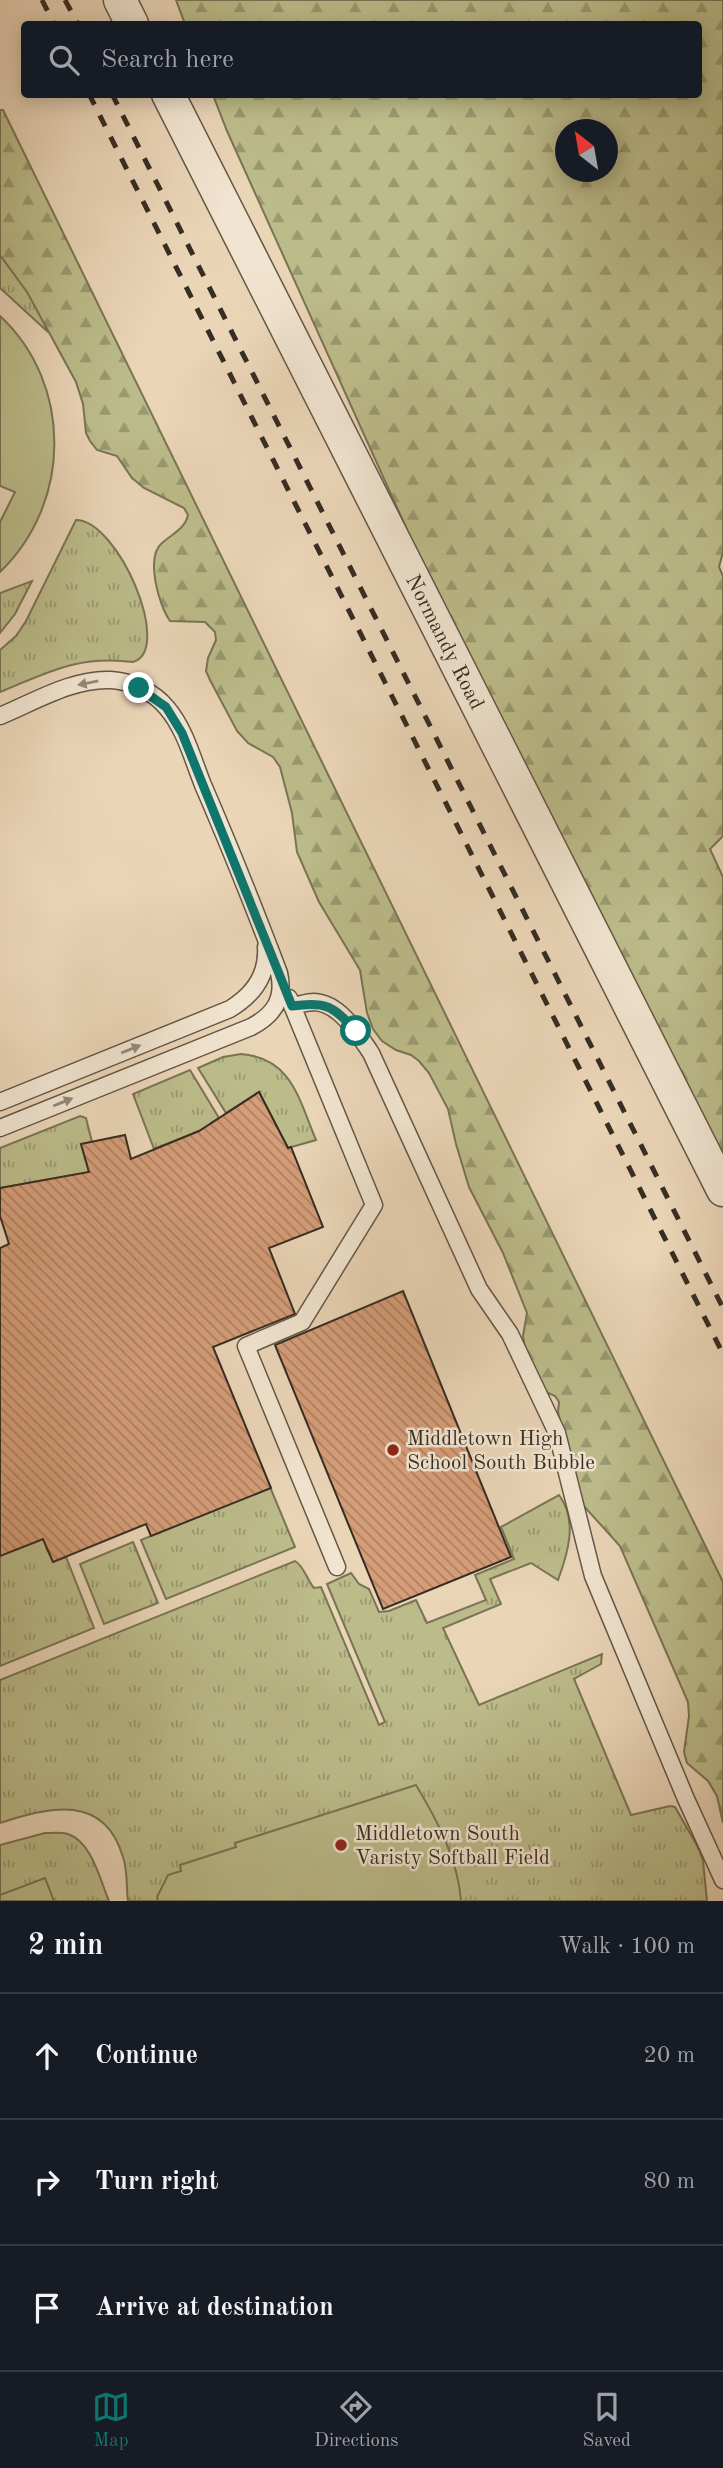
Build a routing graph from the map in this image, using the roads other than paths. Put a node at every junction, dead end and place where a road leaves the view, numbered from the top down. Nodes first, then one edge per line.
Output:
1 (120, 0) edge
2 (130, 21) edge
3 (170, 98) edge
4 (0, 716) edge
5 (265, 938) junction
6 (279, 973) junction
7 (292, 1006) junction
8 (0, 1102) edge
9 (0, 1128) edge
10 (723, 1190) edge
11 (337, 1567) dead end
12 (723, 1880) edge

1 - 2 street
3 - 10 street, Normandy Road
5 -> 4 lane
5 - 6 lane
8 -> 5 lane
6 - 7 lane
9 -> 6 lane
7 - 11 lane
7 - 12 lane

